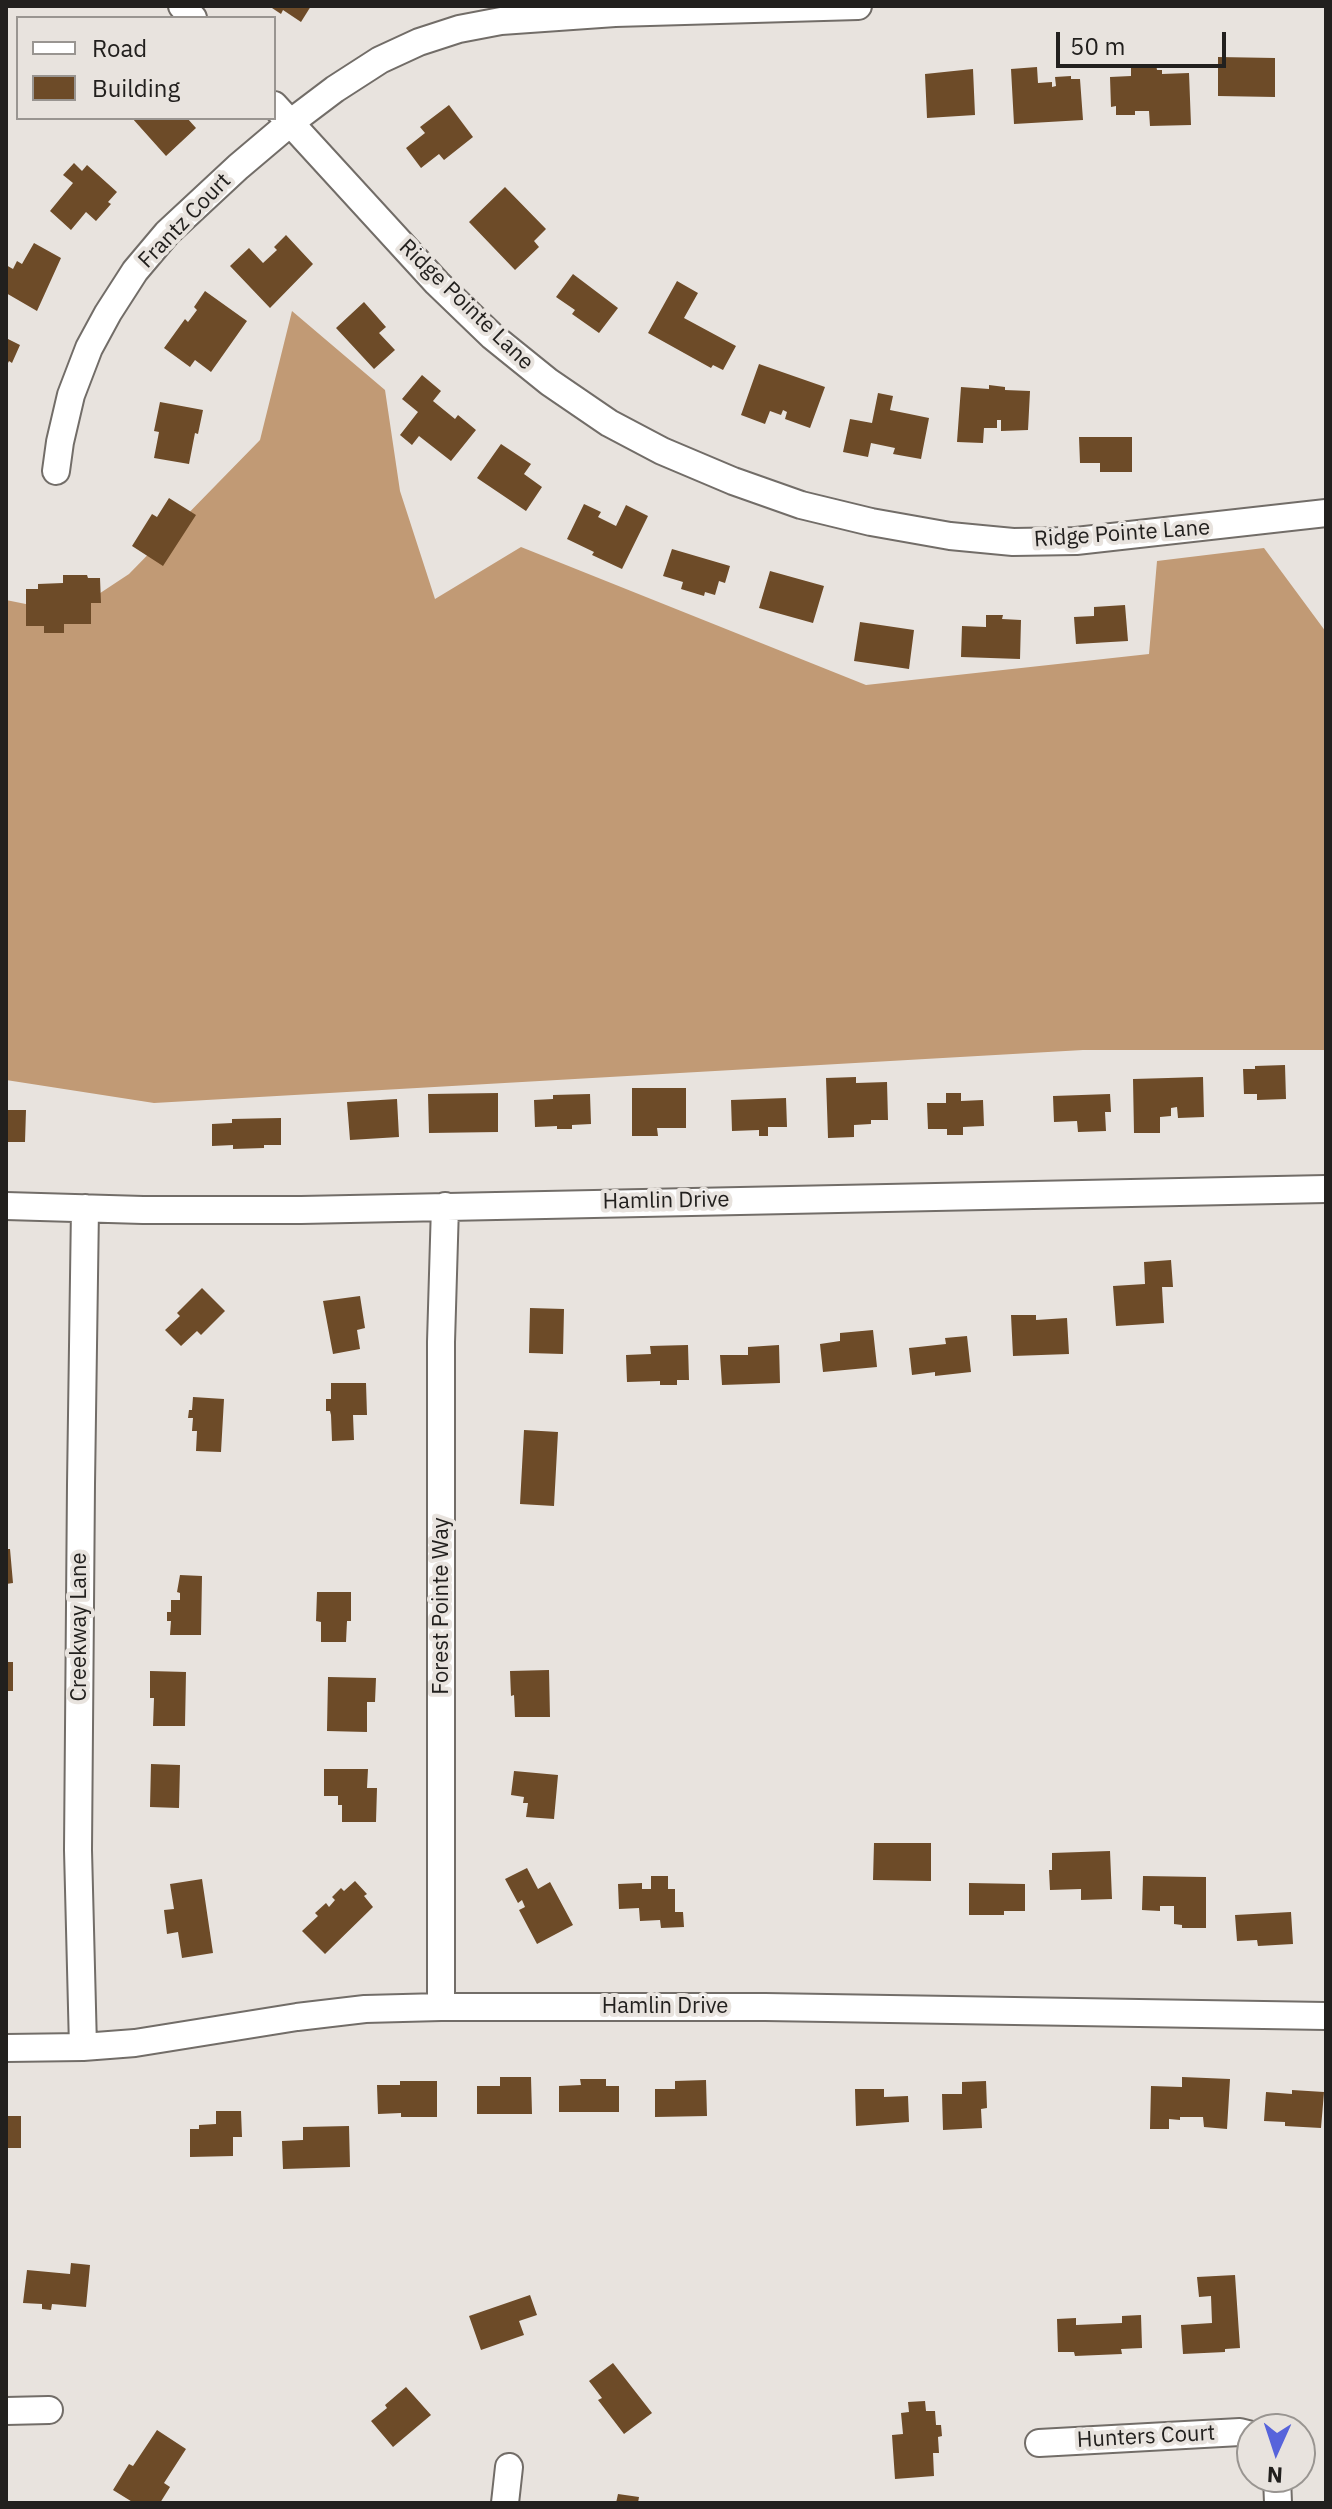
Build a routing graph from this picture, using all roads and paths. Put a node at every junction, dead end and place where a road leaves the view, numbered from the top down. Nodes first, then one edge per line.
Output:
1 (858, 6) edge
2 (282, 114) edge
3 (56, 471) dead end
4 (1326, 513) edge
5 (1326, 1189) edge
6 (6, 1206) edge
7 (445, 1206) junction
8 (85, 1208) junction
9 (441, 2007) junction
10 (1326, 2016) edge
11 (83, 2047) junction
12 (6, 2048) edge
13 (49, 2410) dead end
14 (6, 2411) edge
15 (1236, 2432) edge
16 (1039, 2443) dead end
17 (509, 2467) dead end
18 (505, 2503) edge

1 - 2 street, Frantz Court
2 - 3 street, Frantz Court
2 - 4 street, Ridge Pointe Lane
5 - 7 street, Hamlin Drive
6 - 8 street, Hamlin Drive
7 - 8 street, Hamlin Drive
7 - 9 street, Forest Pointe Way
8 - 11 street, Creekway Lane
9 - 10 street, Hamlin Drive
9 - 11 street, Hamlin Drive
11 - 12 street, Hamlin Drive
13 - 14 street
15 - 16 street, Hunters Court
17 - 18 street

